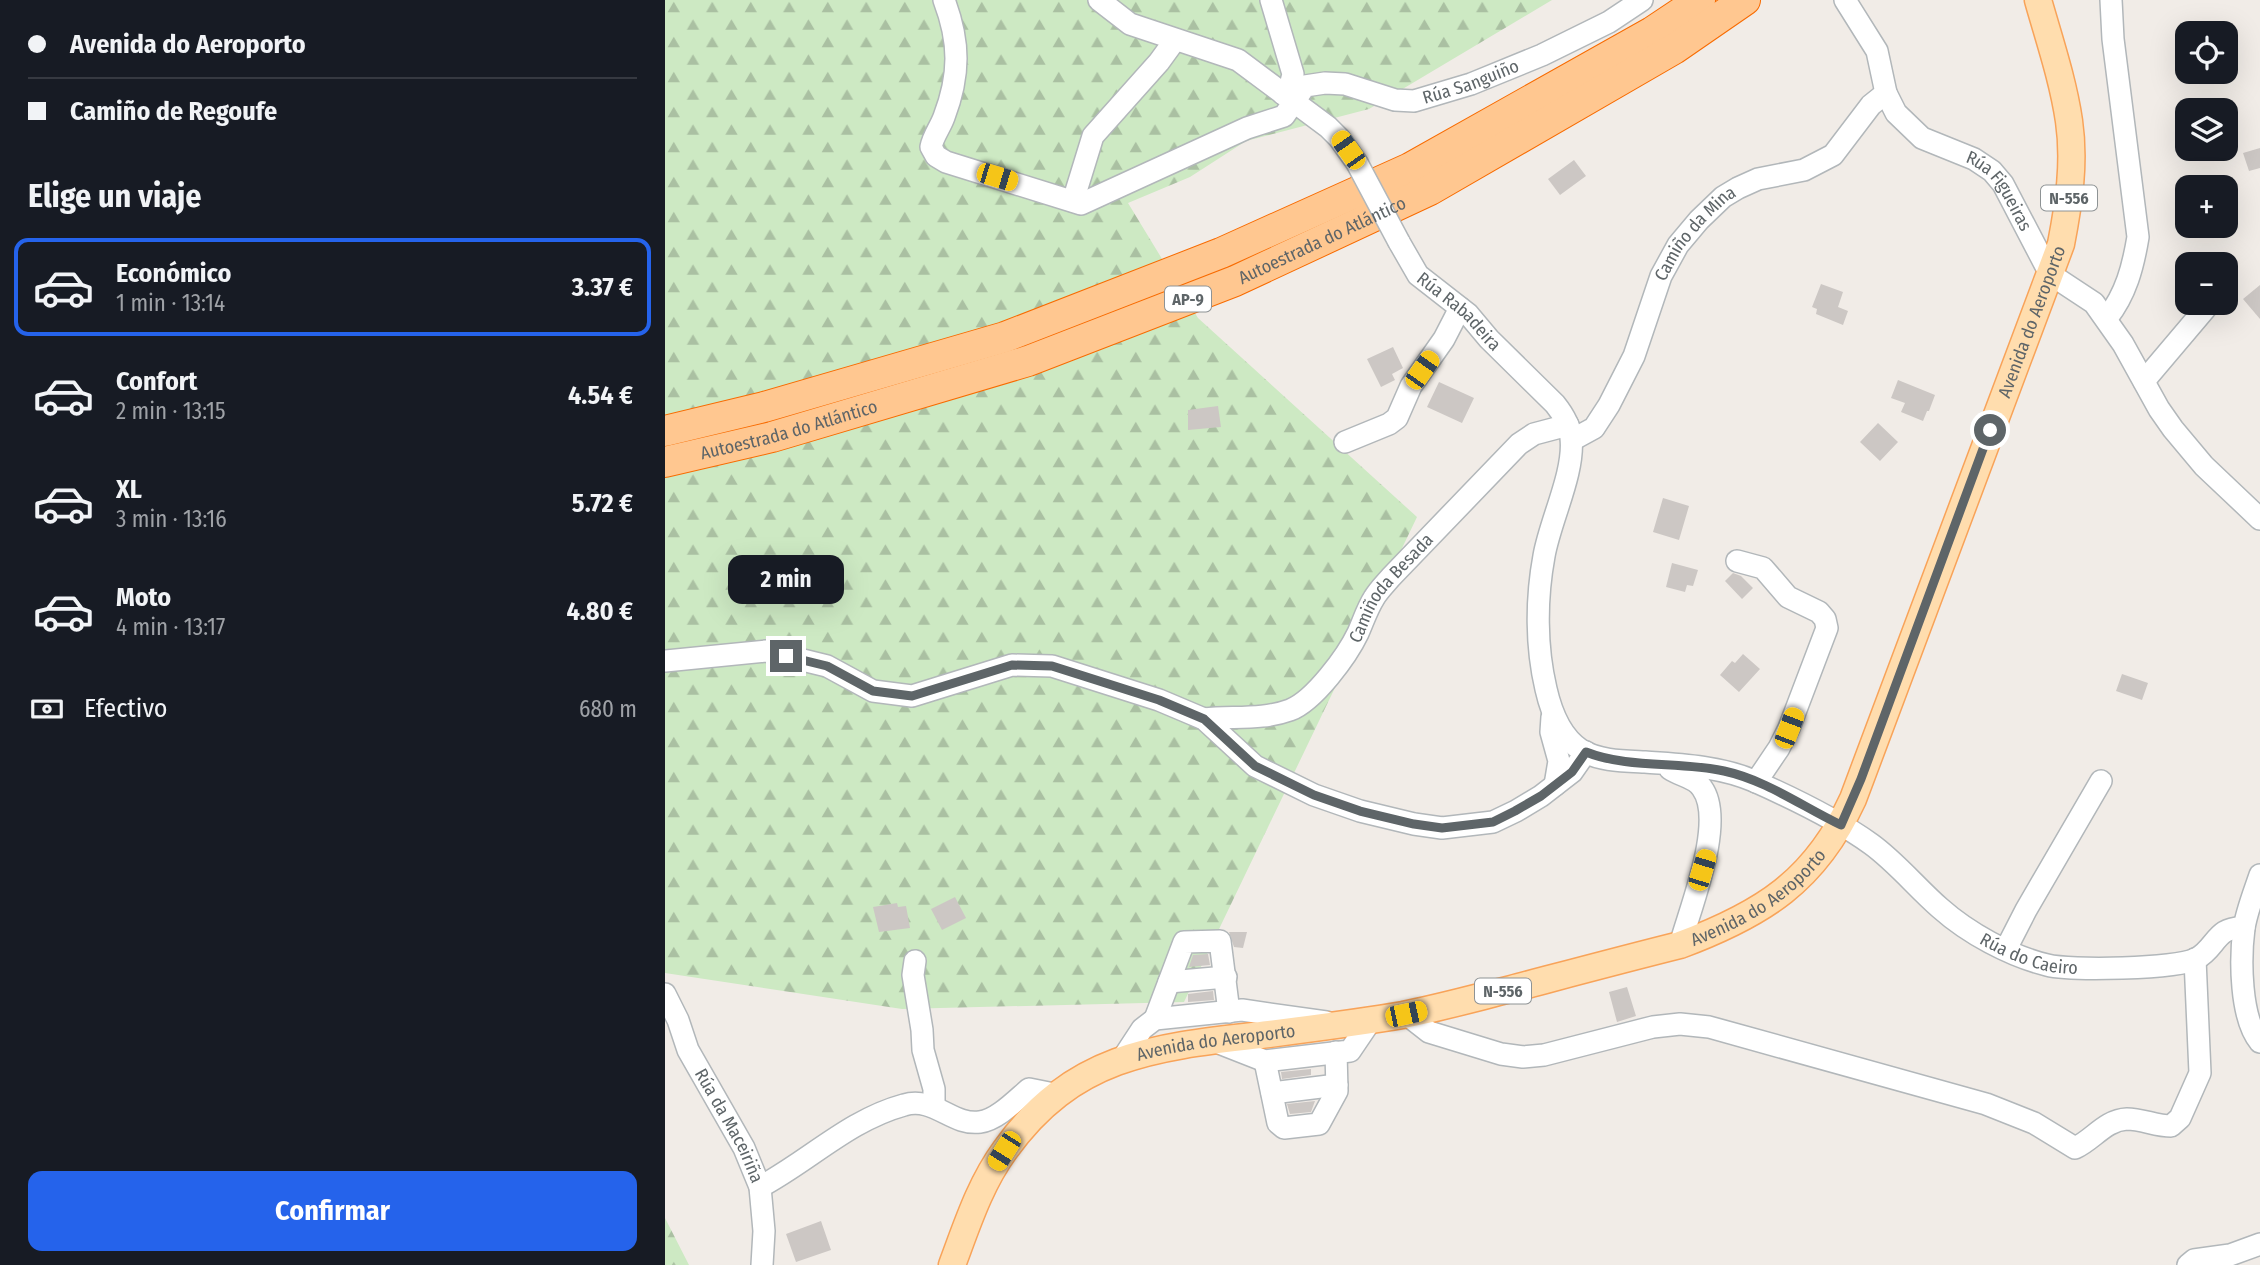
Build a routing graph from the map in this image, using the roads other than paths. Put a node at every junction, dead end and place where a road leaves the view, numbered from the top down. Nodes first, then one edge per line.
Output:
1 (944, 0) edge
2 (1099, 0) edge
3 (1271, 0) edge
4 (1642, 0) edge
5 (1700, 0) edge
6 (1745, 0) edge
7 (1845, 0) edge
8 (2038, 0) edge
9 (2111, 0) edge
10 (1175, 40) junction
11 (1663, 41) junction
12 (1886, 93) junction
13 (1289, 99) junction
14 (1073, 201) junction
15 (2050, 274) junction
16 (1459, 308) junction
17 (2200, 315) edge
18 (2107, 318) junction
19 (2144, 381) junction
20 (665, 431) edge
21 (1570, 432) junction
22 (1345, 442) dead end
23 (665, 462) edge
24 (2260, 519) edge
25 (1737, 561) dead end
26 (665, 661) edge
27 (1553, 712) junction
28 (1204, 719) junction
29 (1586, 752) junction
30 (1663, 764) junction
31 (2101, 781) dead end
32 (1756, 782) junction
33 (1555, 785) junction
34 (1841, 825) junction
35 (2260, 875) edge
36 (2244, 928) junction
37 (1681, 945) junction
38 (2006, 949) junction
39 (2195, 959) junction
40 (915, 961) dead end
41 (1226, 977) junction
42 (1169, 982) junction
43 (665, 994) edge
44 (1229, 1012) junction
45 (1406, 1014) junction
46 (1156, 1019) junction
47 (1371, 1020) junction
48 (1339, 1025) junction
49 (1212, 1040) junction
50 (2260, 1042) edge
51 (1336, 1052) junction
52 (1123, 1058) junction
53 (1265, 1061) junction
54 (1337, 1085) junction
55 (1272, 1093) junction
56 (1059, 1095) junction
57 (934, 1106) junction
58 (760, 1187) junction
59 (2260, 1244) edge
60 (762, 1265) edge
61 (952, 1265) edge
62 (2188, 1265) edge

1 - 14 street
2 - 10 street, Rúa Rabadeira
3 - 13 street
4 - 13 street, Rúa Sanguiño
5 - 11 highway, AP-9
6 - 11 highway, AP-9
7 - 12 street, Rúa Figueiras
8 - 15 main road, Avenida do Aeroporto / N-556
9 - 18 street
10 - 13 street, Rúa Rabadeira
10 - 14 street
11 - 20 highway, Autoestrada do Atlántico / AP-9
11 - 23 highway, Autoestrada do Atlántico / AP-9
12 - 15 street, Rúa Figueiras
12 - 21 street, Camiño da Mina
13 - 14 street
13 - 16 street, Rúa Rabadeira, bridge
15 - 18 street, Rúa Figueiras
15 - 34 main road, Avenida do Aeroporto / N-556
16 - 21 street, Rúa Rabadeira
16 - 22 street
17 - 19 street
18 - 19 street, Rúa Figueiras
19 - 24 street, Rúa Figueiras
21 - 27 street
21 - 28 street, Camiñoda Besada
25 - 32 street
26 - 28 street
27 - 29 street
27 - 33 street
28 - 33 street
29 - 30 street
29 - 33 street
30 - 32 street
30 - 37 street
31 - 38 street
32 - 34 street
34 - 37 main road, Avenida do Aeroporto / N-556
34 - 38 street, Rúa do Caeiro
35 - 36 street
36 - 39 street
36 - 50 street
37 - 45 main road, Avenida do Aeroporto / N-556
38 - 39 street, Rúa do Caeiro
39 - 45 street
40 - 57 street
41 - 42 street
41 - 42 street
41 - 44 street
42 - 46 street
43 - 58 street, Rúa da Maceiriña
44 - 46 street
44 - 48 street
45 - 47 main road, Avenida do Aeroporto / N-556
46 - 52 street
47 - 48 main road, Avenida do Aeroporto / N-556
47 - 51 street
48 - 49 main road, Avenida do Aeroporto / N-556
49 - 52 main road, Avenida do Aeroporto / N-556
49 - 53 street
51 - 53 street
51 - 54 street
52 - 56 main road, Avenida do Aeroporto / N-556
53 - 55 street
54 - 55 street
54 - 55 street
56 - 57 street
56 - 61 main road, Avenida do Aeroporto / N-556
57 - 58 street
58 - 60 street, Rúa da Maceiriña
59 - 62 street

